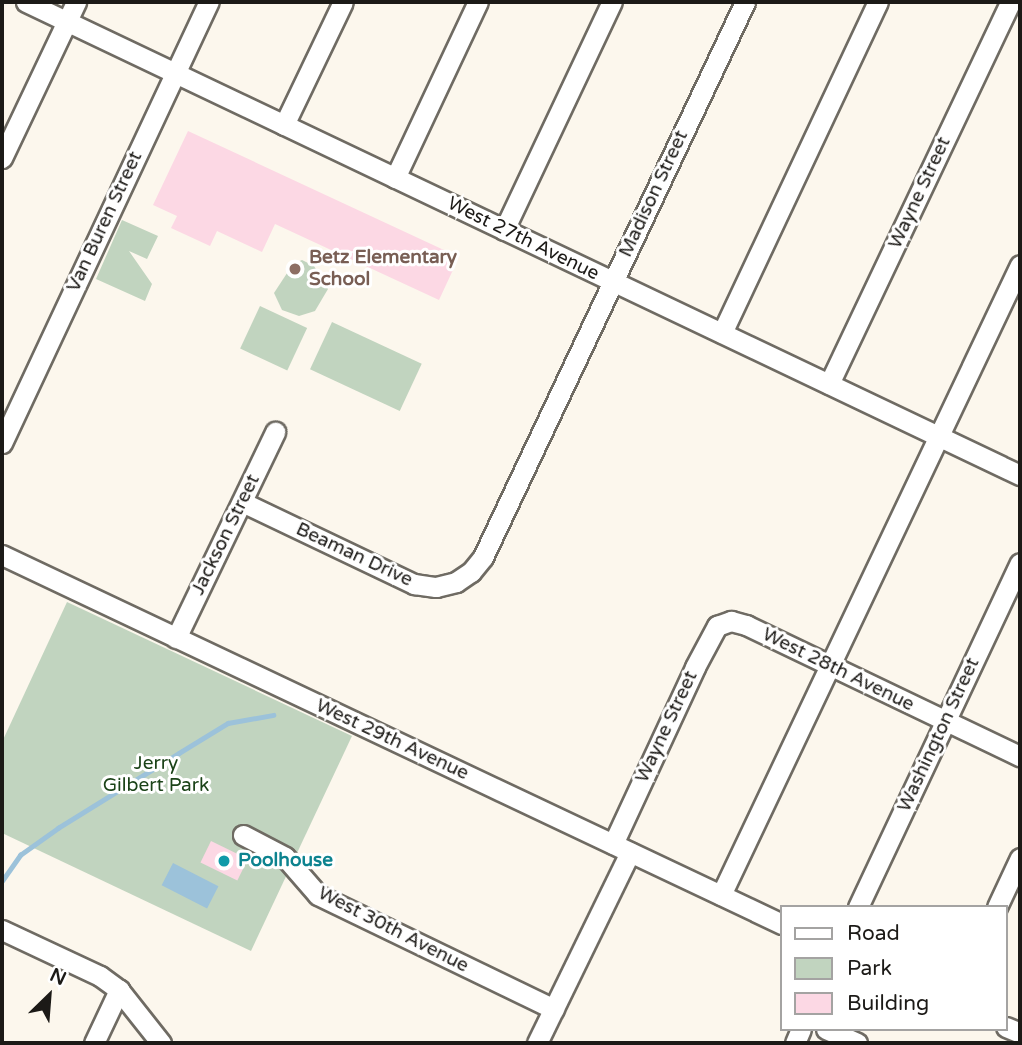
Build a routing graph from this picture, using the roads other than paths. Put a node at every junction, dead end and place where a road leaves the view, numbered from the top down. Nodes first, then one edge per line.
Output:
1 (26, 2) edge
2 (76, 2) edge
3 (209, 2) edge
4 (343, 2) edge
5 (478, 2) edge
6 (612, 2) edge
7 (745, 2) edge
8 (878, 2) edge
9 (1010, 2) edge
10 (67, 22) junction
11 (175, 72) junction
12 (284, 125) junction
13 (2, 159) edge
14 (395, 178) junction
15 (504, 230) junction
16 (1020, 265) edge
17 (613, 282) junction
18 (1014, 294) edge
19 (722, 333) junction
20 (829, 384) junction
21 (275, 432) dead end
22 (940, 437) junction
23 (2, 443) edge
24 (1020, 475) edge
25 (509, 501) joint
26 (242, 502) junction
27 (2, 555) edge
28 (1020, 563) edge
29 (731, 621) joint
30 (176, 638) junction
31 (829, 667) junction
32 (945, 722) junction
33 (1020, 756) edge
34 (243, 835) dead end
35 (621, 848) junction
36 (1020, 858) edge
37 (721, 895) junction
38 (859, 905) edge
39 (998, 905) edge
40 (780, 923) edge
41 (2, 930) edge
42 (119, 990) junction
43 (554, 1009) junction
44 (830, 1031) edge
45 (94, 1043) edge
46 (161, 1043) edge
47 (537, 1043) edge
48 (857, 1043) edge

1 - 10 street, West 27th Avenue
2 - 10 street
3 - 11 street, Van Buren Street
4 - 12 street
5 - 14 street
6 - 15 street
7 - 17 street, Madison Street
8 - 19 street
9 - 20 street, Wayne Street
10 - 11 street, West 27th Avenue
10 - 13 street
11 - 12 street, West 27th Avenue
11 - 23 street, Van Buren Street
12 - 14 street, West 27th Avenue
14 - 15 street, West 27th Avenue
15 - 17 street, West 27th Avenue
16 - 18 street
17 - 19 street, West 27th Avenue
17 - 25 street, Madison Street
18 - 22 street
19 - 20 street, West 27th Avenue
20 - 22 street, West 27th Avenue
21 - 26 street, Jackson Street
22 - 24 street, West 27th Avenue
22 - 31 street
25 - 26 street, Beaman Drive
26 - 30 street, Jackson Street
27 - 30 street, West 29th Avenue
28 - 32 street, Washington Street
29 - 31 street, West 28th Avenue
29 - 35 street, Wayne Street
30 - 35 street, West 29th Avenue
31 - 32 street, West 28th Avenue
31 - 37 street
32 - 33 street, West 28th Avenue
32 - 38 street, Washington Street
34 - 43 street, West 30th Avenue
35 - 37 street, West 29th Avenue
35 - 43 street, Wayne Street
36 - 39 street
37 - 40 street, West 29th Avenue
41 - 42 street
42 - 45 street
42 - 46 street
43 - 47 street, Wayne Street
44 - 48 street

